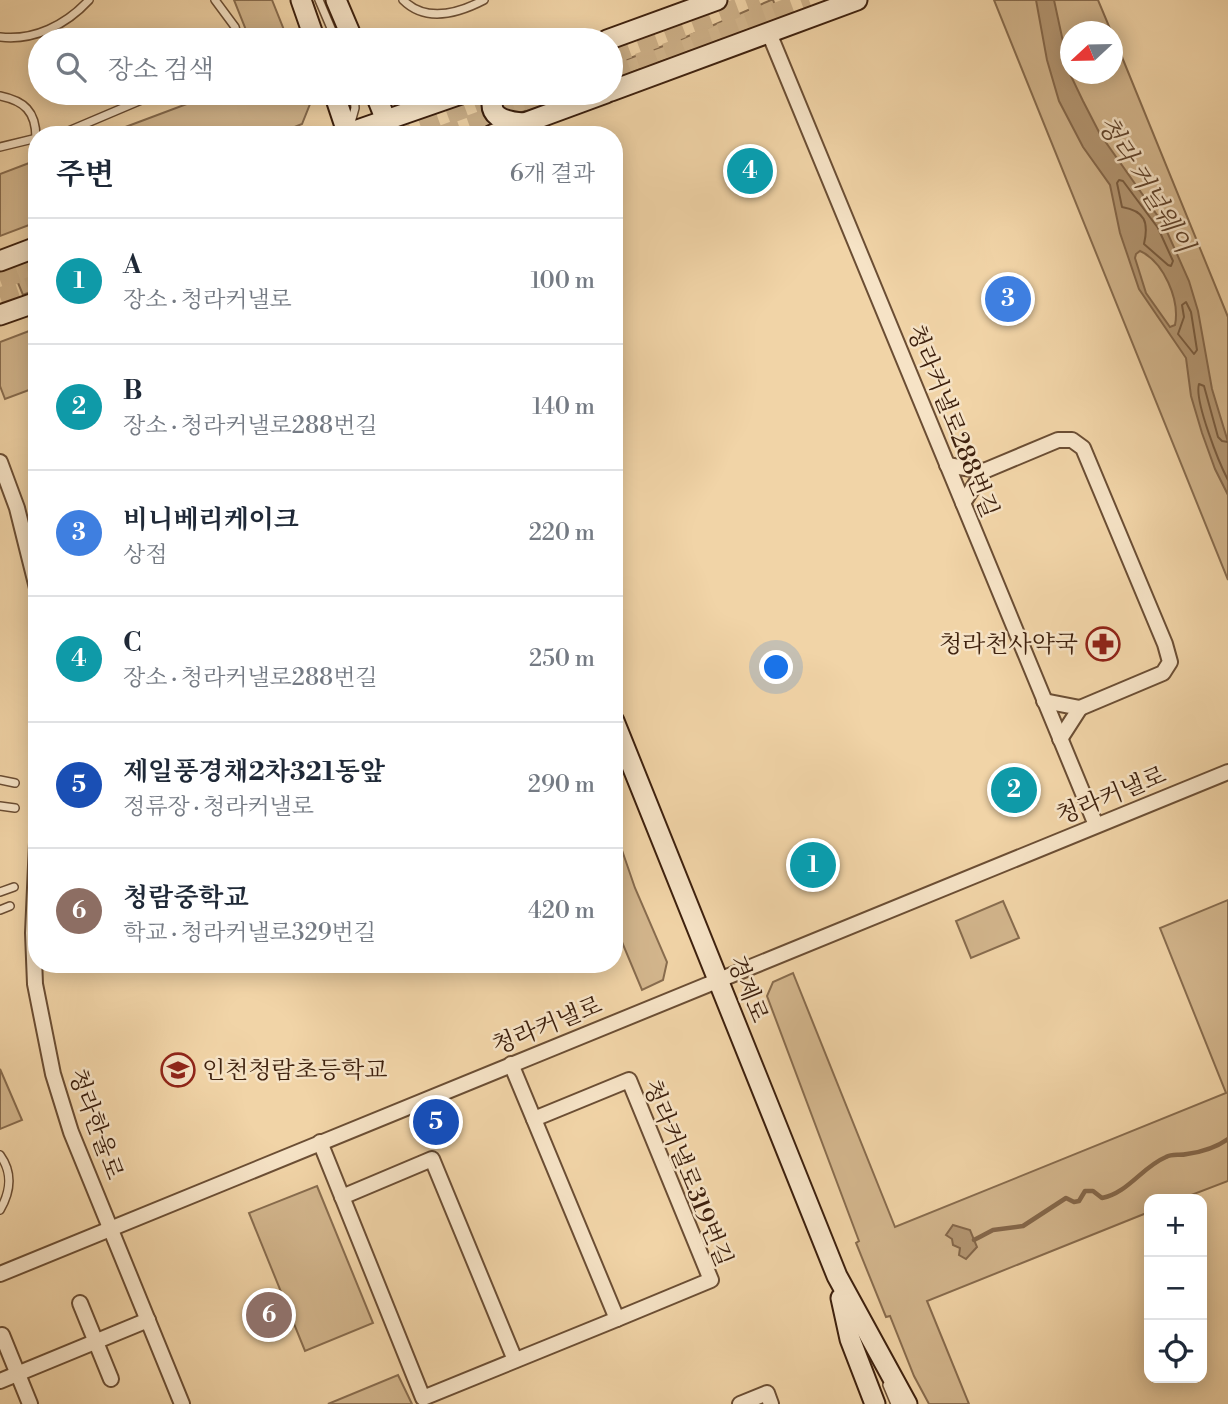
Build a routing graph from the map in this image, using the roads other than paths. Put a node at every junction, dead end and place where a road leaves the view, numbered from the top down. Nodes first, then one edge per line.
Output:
1 (89, 0) edge
2 (215, 0) edge
3 (301, 0) edge
4 (319, 0) edge
5 (337, 0) edge
6 (403, 0) edge
7 (485, 0) edge
8 (717, 0) edge
9 (857, 0) edge
10 (51, 28) edge
11 (235, 28) edge
12 (311, 28) edge
13 (331, 28) edge
14 (348, 28) edge
15 (769, 33) junction
16 (623, 34) edge
17 (28, 36) edge
18 (0, 37) edge
19 (623, 87) edge
20 (0, 96) edge
21 (130, 105) edge
22 (338, 105) edge
23 (355, 105) edge
24 (380, 105) edge
25 (438, 105) edge
26 (492, 105) edge
27 (573, 105) edge
28 (523, 123) junction
29 (34, 126) edge
30 (81, 126) edge
31 (344, 126) edge
32 (349, 126) edge
33 (390, 126) edge
34 (392, 126) edge
35 (515, 126) edge
36 (28, 140) edge
37 (0, 147) edge
38 (28, 250) edge
39 (0, 261) edge
40 (28, 305) edge
41 (0, 315) edge
42 (0, 462) edge
43 (947, 465) junction
44 (984, 471) junction
45 (963, 503) junction
46 (28, 552) edge
47 (1044, 701) junction
48 (1080, 708) junction
49 (1060, 739) junction
50 (623, 743) edge
51 (1228, 772) edge
52 (0, 780) edge
53 (15, 783) dead end
54 (0, 806) edge
55 (15, 808) dead end
56 (1096, 825) junction
57 (14, 887) dead end
58 (0, 892) edge
59 (10, 906) dead end
60 (0, 910) edge
61 (35, 973) edge
62 (718, 979) junction
63 (511, 1064) junction
64 (534, 1119) junction
65 (320, 1142) junction
66 (0, 1155) edge
67 (342, 1197) junction
68 (0, 1210) edge
69 (111, 1229) junction
70 (0, 1274) edge
71 (837, 1276) junction
72 (80, 1303) dead end
73 (617, 1319) junction
74 (860, 1319) junction
75 (148, 1320) junction
76 (2, 1335) edge
77 (95, 1341) junction
78 (515, 1360) junction
79 (17, 1373) junction
80 (111, 1379) dead end
81 (0, 1381) edge
82 (30, 1404) edge
83 (182, 1404) edge
84 (740, 1404) edge
85 (771, 1404) edge
86 (875, 1404) edge
87 (895, 1404) edge
88 (907, 1404) edge

1 - 10 lane
2 - 11 lane
3 - 12 main road
4 - 13 lane
5 - 14 main road
6 - 7 lane
8 - 16 main road
9 - 15 main road
15 - 19 main road
15 - 43 street, 청라커낼로288번길
17 - 18 lane
20 - 29 lane
21 - 30 lane
22 - 31 main road
23 - 32 lane
24 - 33 main road
25 - 34 main road
26 - 28 main road
27 - 28 main road
28 - 35 main road
36 - 37 lane
38 - 39 main road
40 - 41 main road
42 - 46 street
43 - 44 street
43 - 45 street, 청라커낼로288번길
44 - 45 street
44 - 48 street, 청라커낼로288번길
45 - 47 street, 청라커낼로288번길
47 - 48 street
47 - 49 street, 청라커낼로288번길
48 - 49 street
49 - 56 street, 청라커낼로288번길
50 - 62 main road, 경제로
51 - 56 street, 청라커낼로
52 - 53 lane
54 - 55 lane
56 - 62 street, 청라커낼로
57 - 58 lane
59 - 60 lane
61 - 69 street, 청라한울로
62 - 63 street, 청라커낼로
62 - 71 main road, 경제로
63 - 64 street
63 - 65 street, 청라커낼로
64 - 73 street
64 - 73 street, 청라커낼로319번길
65 - 67 street
65 - 69 street, 청라커낼로
66 - 68 lane
67 - 78 street
67 - 78 street, 청라커낼로319번길
69 - 70 street, 청라커낼로
69 - 75 street, 청라한울로
71 - 74 main road, 경제로
71 - 86 main road, 경제로
72 - 77 street
73 - 78 street, 청라커낼로319번길
74 - 87 lane
74 - 88 main road, 경제로
75 - 77 street
75 - 83 street, 청라한울로
76 - 79 street
77 - 79 street
77 - 80 street
79 - 81 street
79 - 82 street
84 - 85 street

